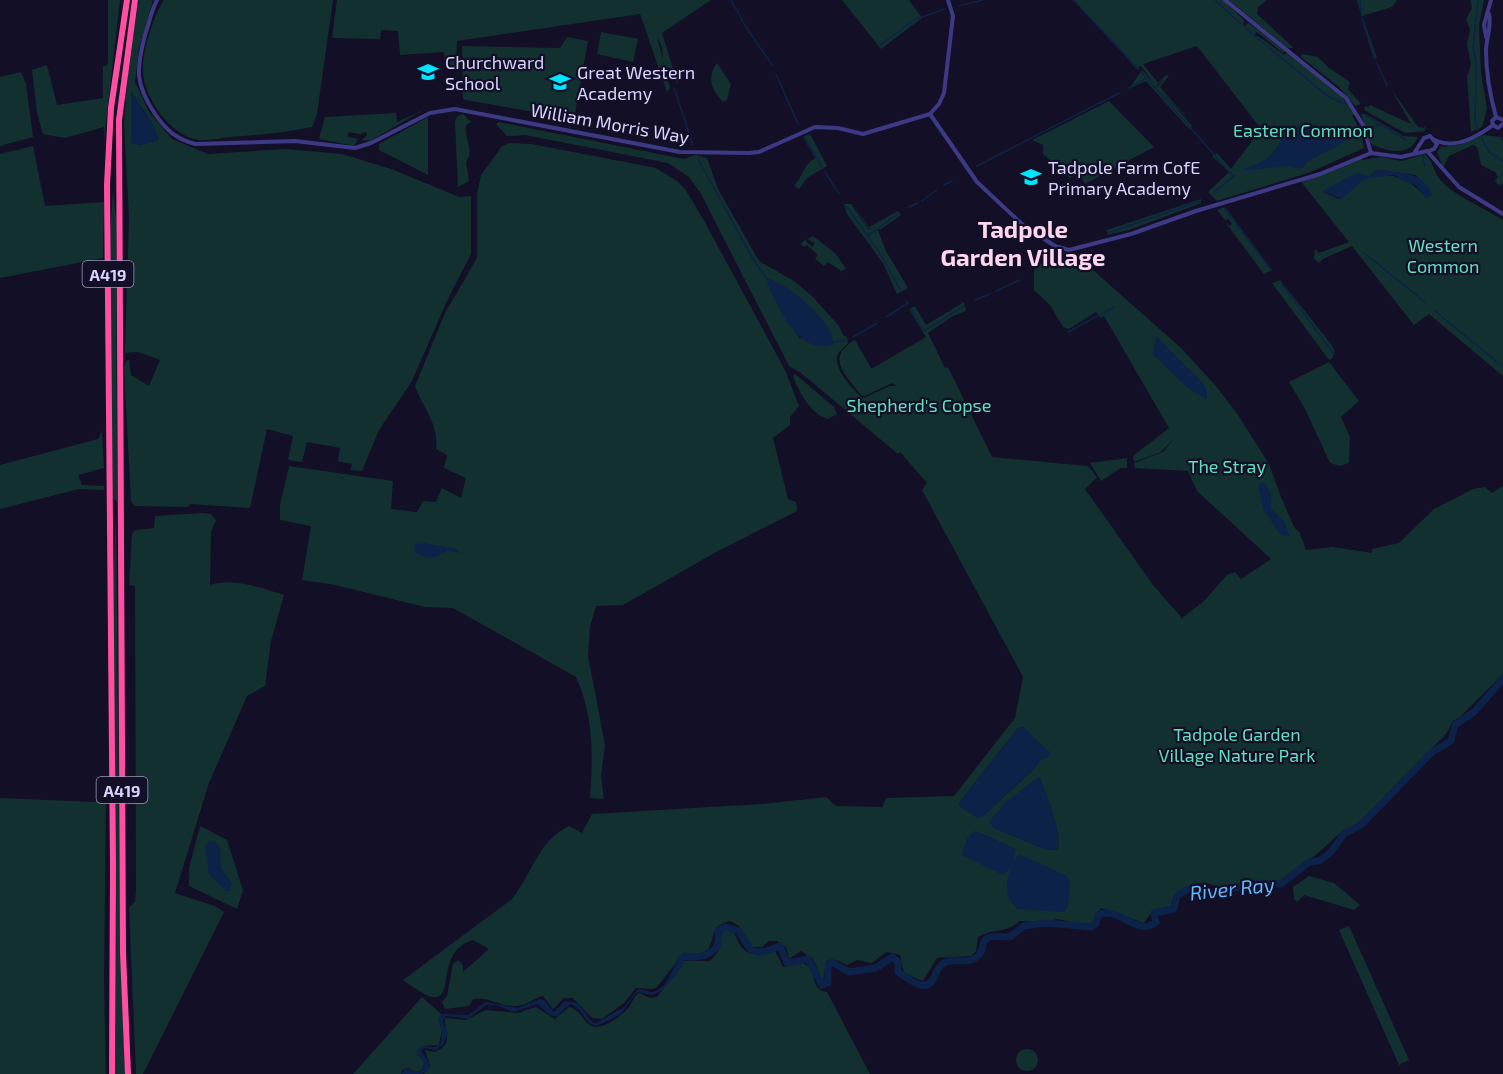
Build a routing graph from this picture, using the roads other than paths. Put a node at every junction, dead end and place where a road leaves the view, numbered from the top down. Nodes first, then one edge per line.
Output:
1 (127, 0) edge
2 (135, 0) edge
3 (157, 0) edge
4 (948, 0) edge
5 (1226, 0) edge
6 (1491, 0) edge
7 (930, 114) junction
8 (1496, 117) junction
9 (1503, 120) edge
10 (1503, 124) edge
11 (1493, 125) junction
12 (1436, 140) junction
13 (1422, 142) junction
14 (1446, 144) junction
15 (1435, 149) junction
16 (1427, 151) junction
17 (1371, 153) junction
18 (1415, 153) junction
19 (1436, 162) junction
20 (1503, 214) edge
21 (112, 1074) edge
22 (128, 1074) edge

1 - 21 highway, A419
2 - 22 highway, A419
3 - 7 street, William Morris Way
4 - 7 street
5 - 17 street
6 - 8 street
7 - 17 street
8 - 9 street
8 - 11 street
10 - 11 street
11 - 14 street
12 - 13 street
12 - 14 street
12 - 15 street
13 - 16 street
13 - 18 street
14 - 15 street
15 - 16 street
15 - 19 street
16 - 18 street
16 - 19 street
17 - 18 street
19 - 20 street

